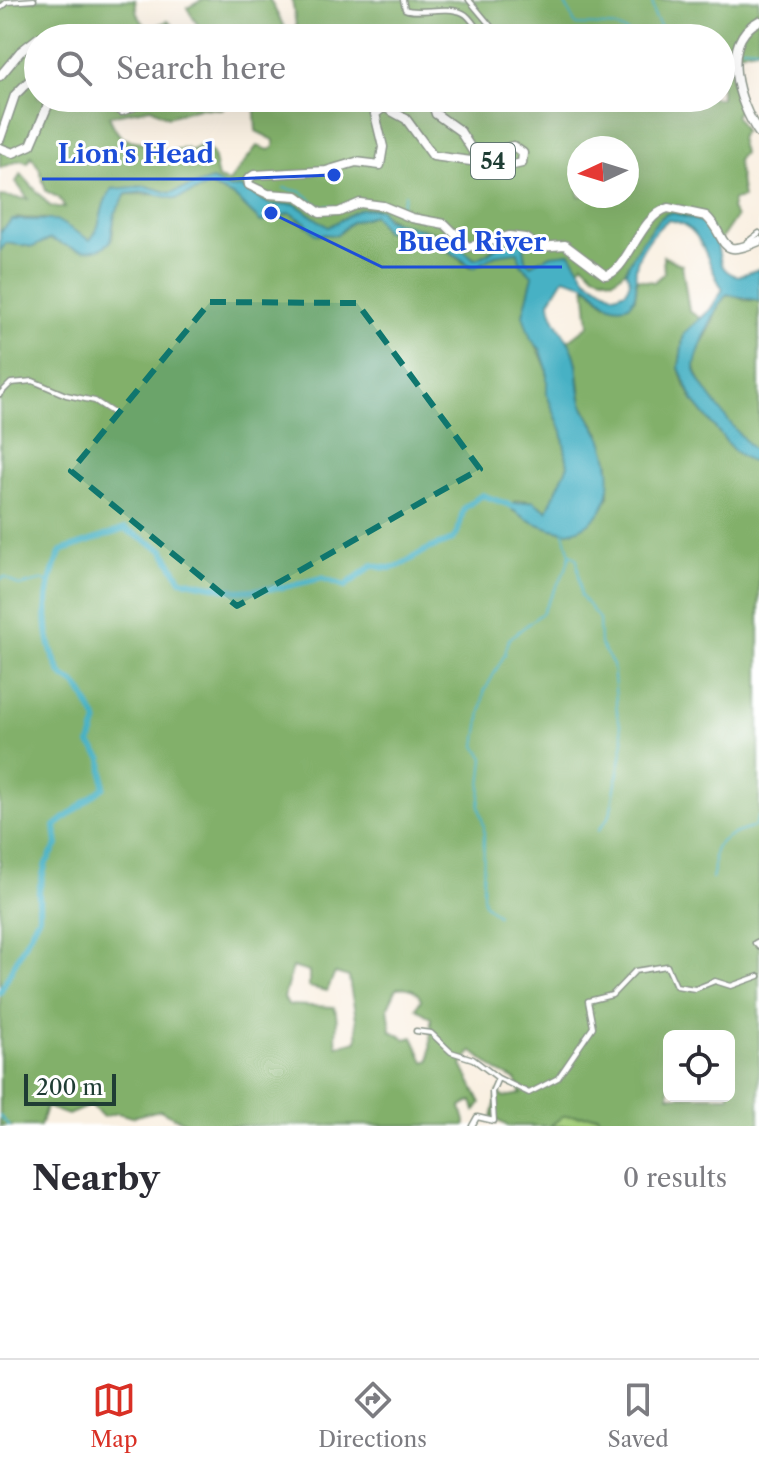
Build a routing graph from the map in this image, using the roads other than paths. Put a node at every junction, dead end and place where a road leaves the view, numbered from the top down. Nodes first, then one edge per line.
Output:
1 (34, 0) edge
2 (403, 0) edge
3 (469, 0) edge
4 (0, 8) edge
5 (759, 21) edge
6 (472, 24) edge
7 (489, 24) edge
8 (24, 49) edge
9 (735, 66) edge
10 (735, 75) edge
11 (0, 76) edge
12 (24, 86) edge
13 (45, 112) edge
14 (378, 112) edge
15 (393, 112) edge
16 (435, 112) edge
17 (759, 133) edge
18 (0, 139) edge
19 (0, 148) edge
20 (759, 233) edge
21 (759, 241) edge
22 (734, 249) junction
23 (0, 394) edge
24 (112, 412) dead end
25 (759, 941) edge
26 (759, 947) edge
27 (759, 976) edge
28 (416, 1031) dead end
29 (498, 1078) junction
30 (472, 1126) edge

1 - 4 street
2 - 6 street
3 - 7 street
5 - 9 highway
8 - 11 highway
10 - 17 highway
12 - 18 highway
13 - 19 highway
14 - 22 highway, 54
15 - 16 highway, 54
20 - 22 street
21 - 22 highway
23 - 24 street
25 - 26 street
27 - 29 street
28 - 29 street
29 - 30 street

